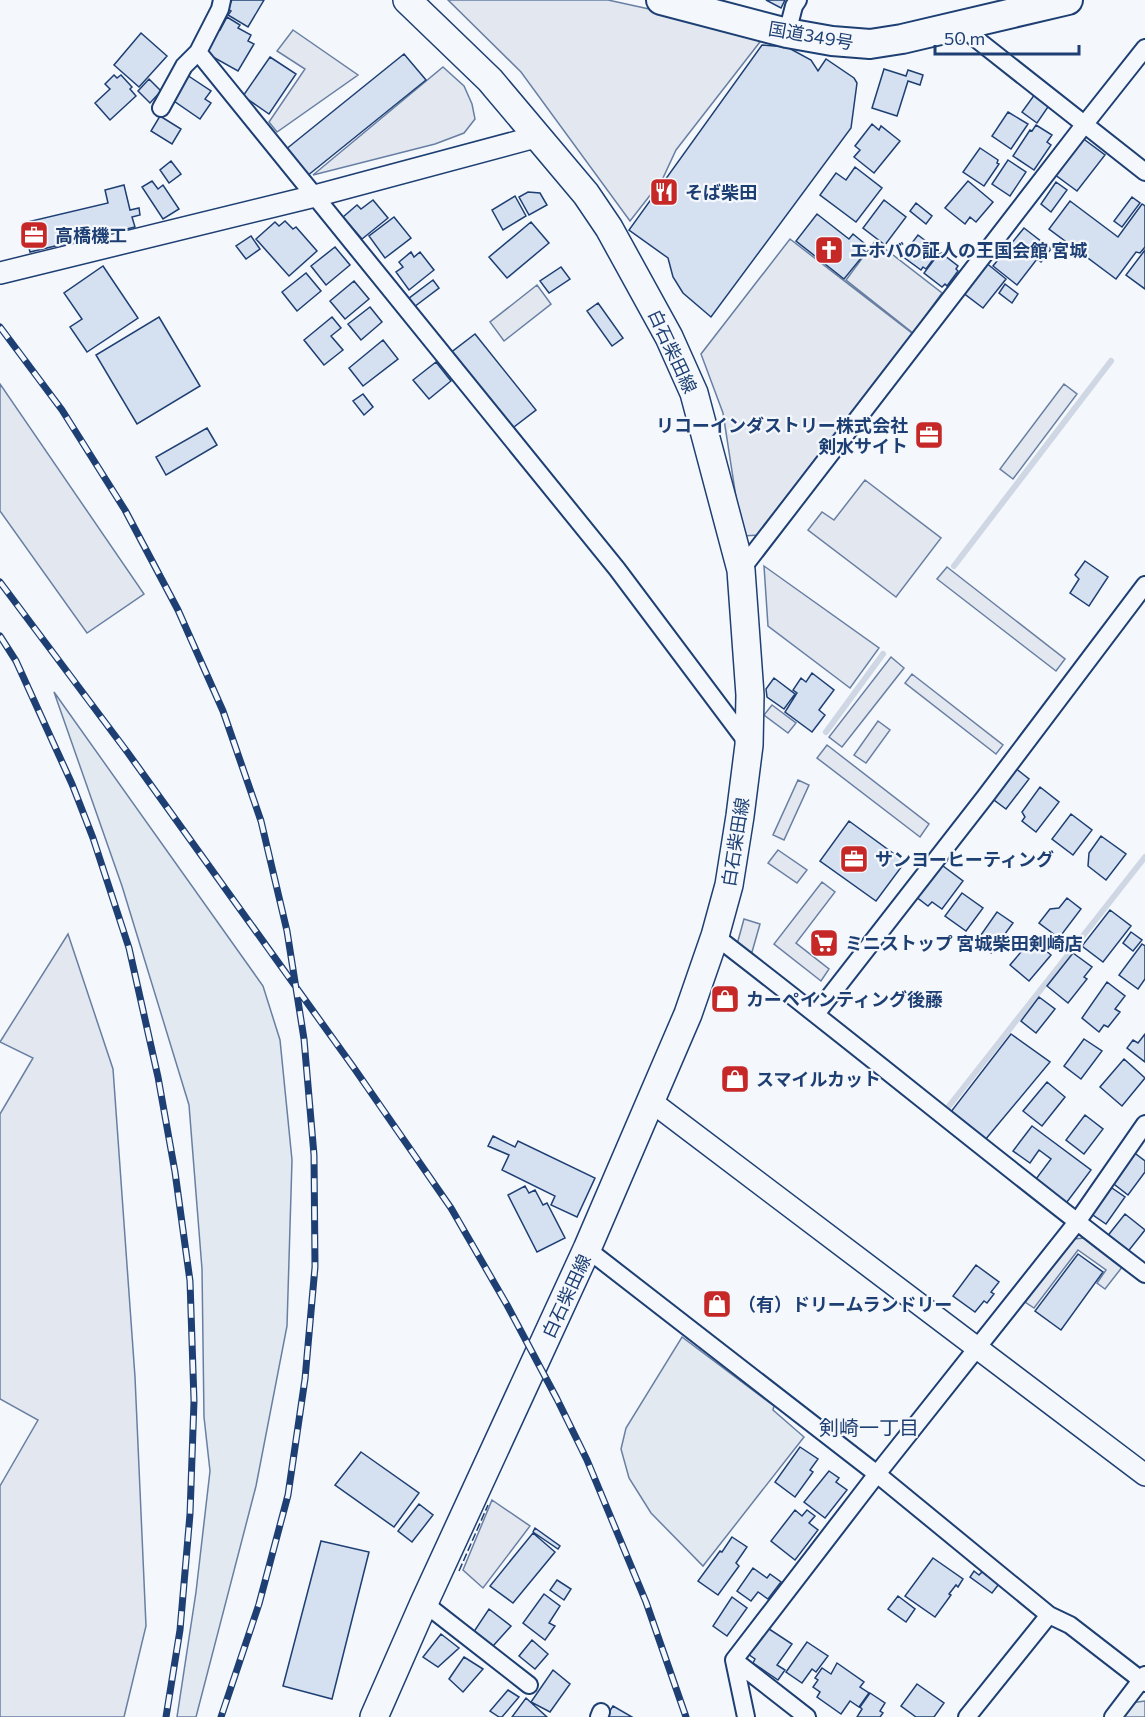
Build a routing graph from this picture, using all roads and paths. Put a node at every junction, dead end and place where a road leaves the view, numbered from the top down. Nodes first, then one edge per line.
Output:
1 (222, 0) edge
2 (406, 0) edge
3 (661, 0) edge
4 (798, 0) edge
5 (1068, 0) edge
6 (963, 25) junction
7 (787, 33) junction
8 (1145, 48) edge
9 (198, 52) junction
10 (161, 108) dead end
11 (1084, 125) junction
12 (539, 136) junction
13 (1145, 172) edge
14 (315, 196) junction
15 (0, 273) edge
16 (741, 570) junction
17 (1145, 585) edge
18 (749, 745) junction
19 (715, 936) junction
20 (816, 1014) junction
21 (652, 1102) junction
22 (1145, 1124) edge
23 (1077, 1222) junction
24 (587, 1249) junction
25 (1145, 1274) edge
26 (977, 1348) junction
27 (877, 1474) junction
28 (1145, 1475) edge
29 (424, 1603) junction
30 (1049, 1615) junction
31 (734, 1660) junction
32 (1144, 1680) edge
33 (529, 1685) dead end
34 (374, 1717) edge
35 (746, 1717) edge
36 (807, 1717) edge
37 (967, 1717) edge
38 (1113, 1717) edge

1 - 9 street
2 - 12 main road, 白石柴田線
3 - 7 highway, 国道349号
4 - 7 street
5 - 6 highway, 国道349号
6 - 7 highway, 国道349号
6 - 11 street
8 - 11 street
9 - 10 street
9 - 14 street
11 - 13 street
11 - 16 street
12 - 14 street
12 - 16 main road, 白石柴田線
14 - 15 street
14 - 18 street
16 - 18 main road, 白石柴田線
17 - 20 street
18 - 19 main road, 白石柴田線
19 - 20 street
19 - 21 main road, 白石柴田線
20 - 23 street
21 - 24 main road, 白石柴田線
21 - 26 street
22 - 23 street
23 - 25 street
23 - 26 street
24 - 27 street
24 - 29 main road, 白石柴田線
26 - 27 street
26 - 28 street
27 - 30 street
27 - 31 street
29 - 33 street
29 - 34 main road, 白石柴田線
30 - 32 street
30 - 37 street
31 - 35 street
31 - 36 street
32 - 38 street

